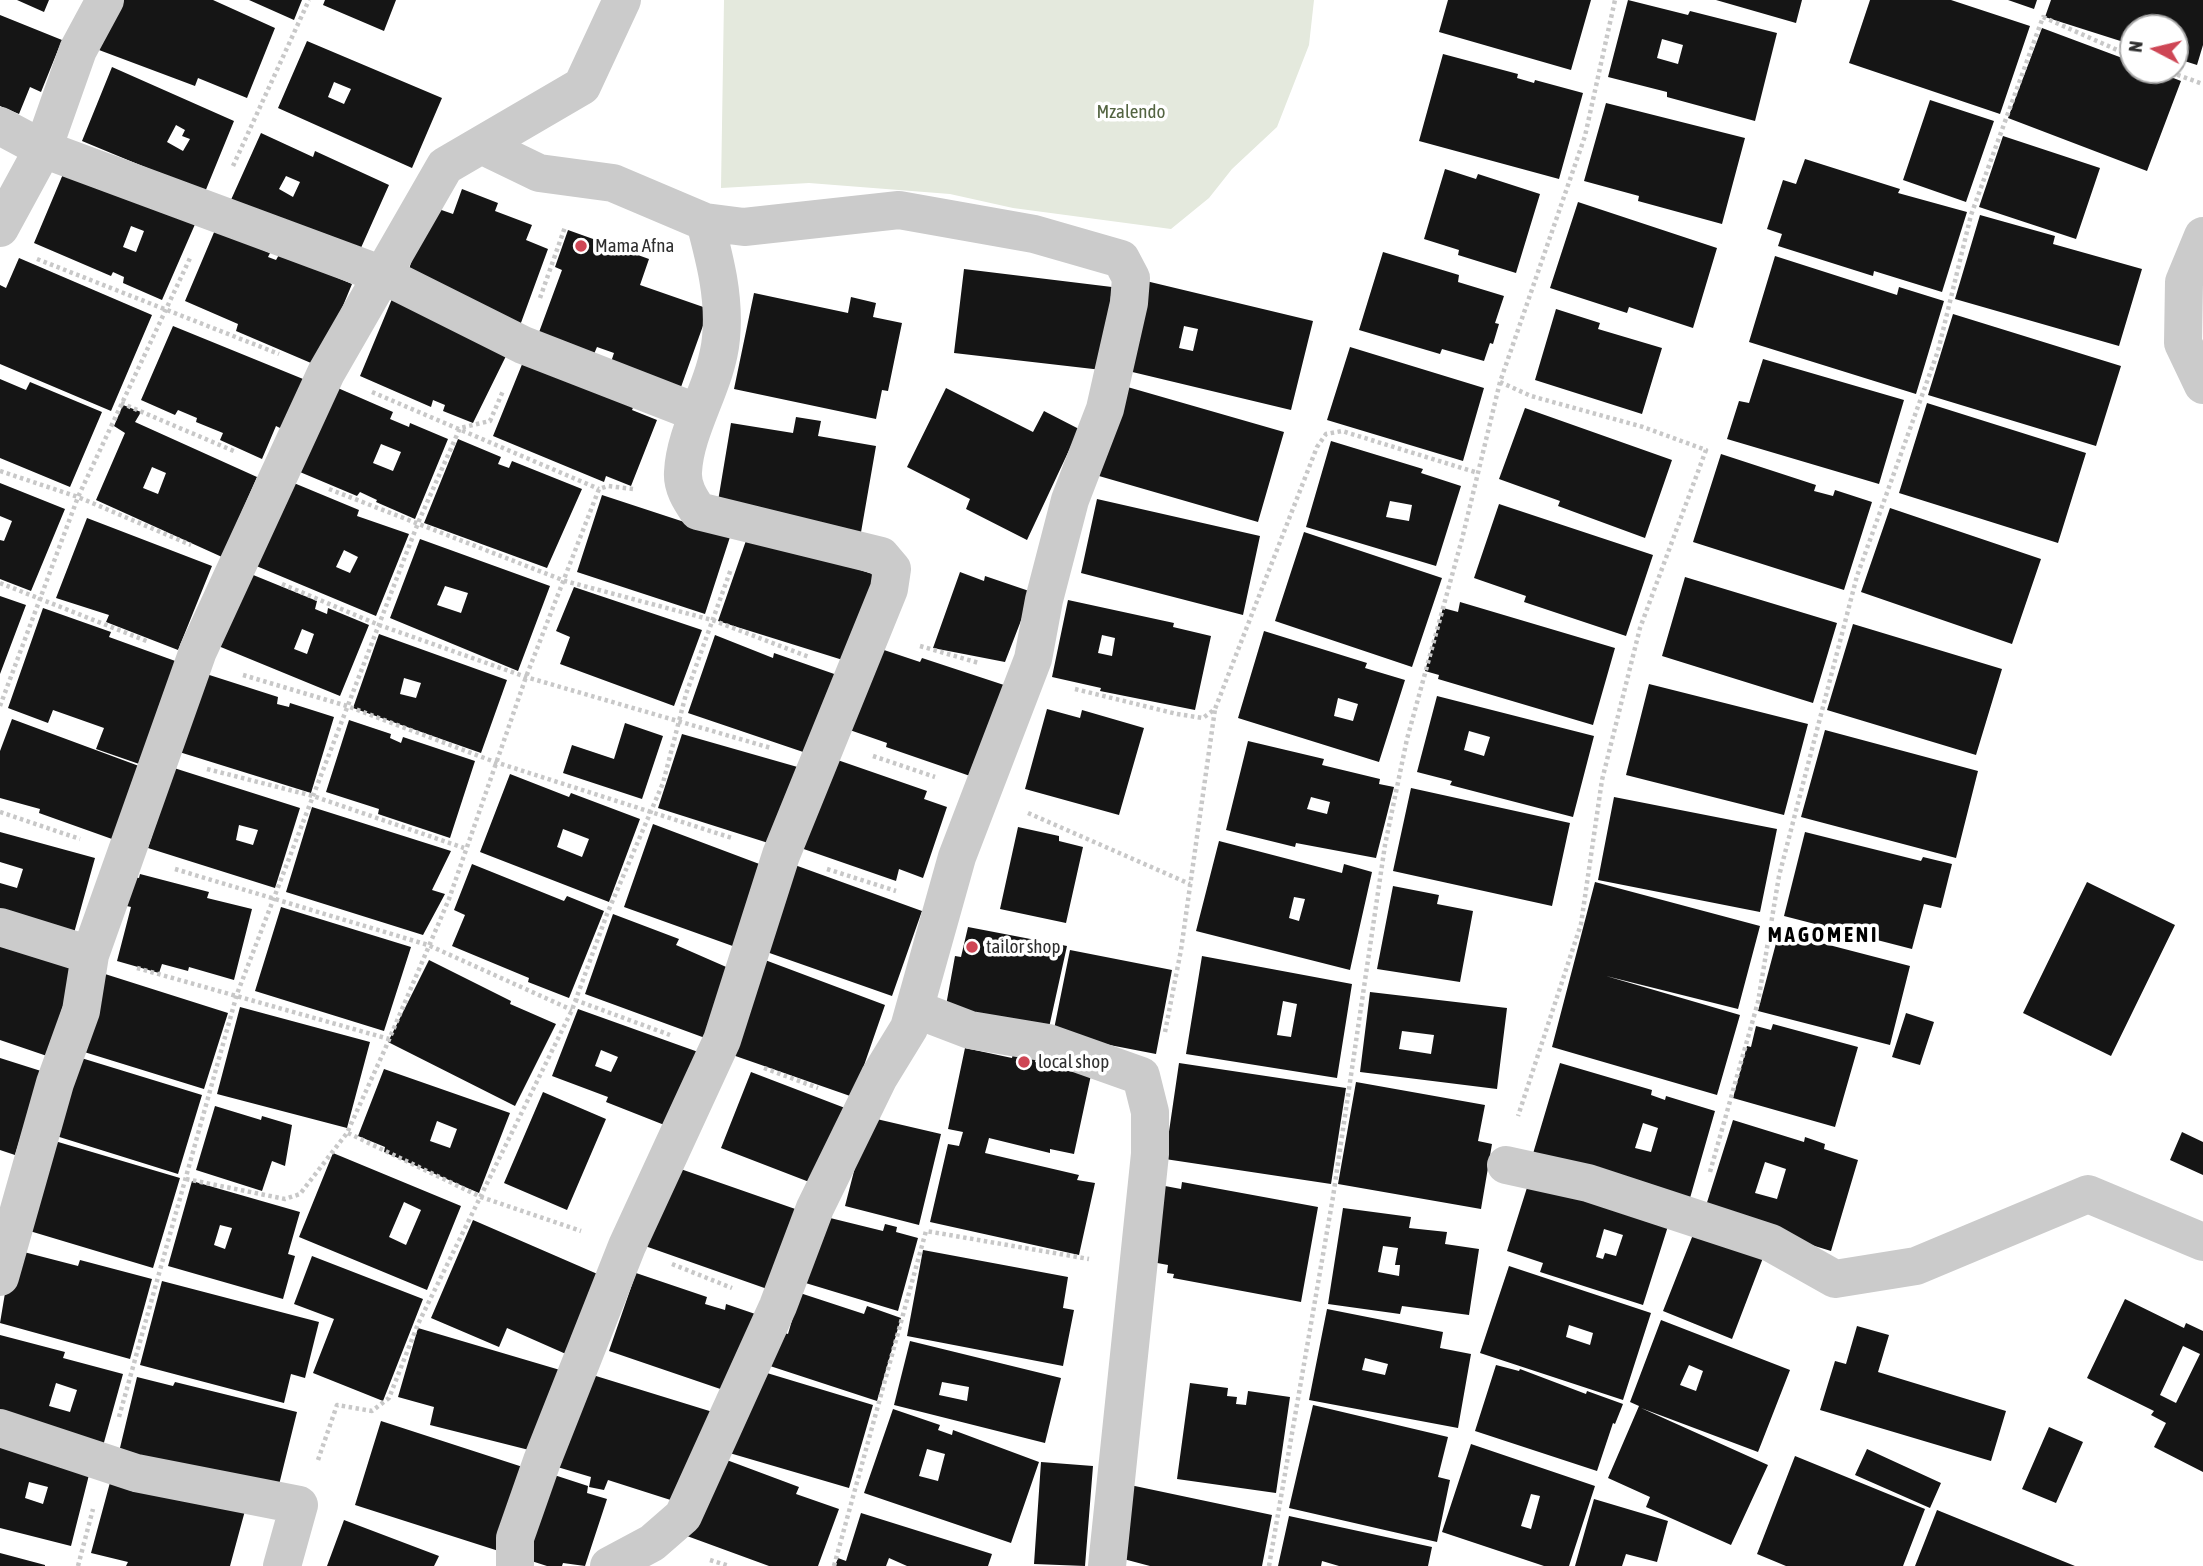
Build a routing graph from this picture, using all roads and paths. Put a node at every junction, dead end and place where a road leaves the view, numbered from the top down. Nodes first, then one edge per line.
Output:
1 (105, 0) edge
2 (309, 0) edge
3 (622, 0) edge
4 (1615, 0) edge
5 (2119, 51) edge
6 (0, 127) edge
7 (481, 145) junction
8 (43, 149) junction
9 (582, 179) junction
10 (212, 211) junction
11 (705, 222) junction
12 (0, 228) edge
13 (2203, 236) edge
14 (383, 275) junction
15 (523, 345) junction
16 (1500, 382) junction
17 (2203, 385) edge
18 (121, 403) junction
19 (698, 413) junction
20 (0, 471) edge
21 (281, 471) junction
22 (1478, 473) junction
23 (687, 494) junction
24 (78, 497) junction
25 (745, 522) junction
26 (418, 523) junction
27 (237, 565) junction
28 (565, 581) junction
29 (0, 583) edge
30 (39, 597) junction
31 (712, 620) junction
32 (379, 625) junction
33 (871, 632) junction
34 (195, 661) junction
35 (854, 674) junction
36 (1026, 676) junction
37 (526, 677) junction
38 (0, 706) edge
39 (347, 706) junction
40 (1215, 709) junction
41 (678, 720) junction
42 (160, 757) junction
43 (495, 762) junction
44 (819, 763) junction
45 (313, 796) junction
46 (651, 810) junction
47 (0, 811) edge
48 (464, 848) junction
49 (126, 855) junction
50 (781, 855) junction
51 (273, 898) junction
52 (944, 905) junction
53 (0, 927) edge
54 (428, 945) junction
55 (90, 955) junction
56 (237, 995) junction
57 (915, 1009) junction
58 (572, 1010) junction
59 (389, 1039) junction
60 (1150, 1112) junction
61 (347, 1133) junction
62 (1506, 1165) joint
63 (186, 1179) junction
64 (481, 1197) junction
65 (1691, 1218) junction
66 (2203, 1242) edge
67 (628, 1246) junction
68 (1138, 1267) junction
69 (0, 1277) edge
70 (778, 1306) junction
71 (0, 1428) edge
72 (106, 1463) junction
73 (299, 1505) junction
74 (78, 1566) edge
75 (282, 1566) edge
76 (515, 1566) edge
77 (608, 1566) edge
78 (834, 1566) edge
79 (1107, 1566) edge
80 (1269, 1566) edge

1 - 8 street
2 - 10 path
3 - 7 street
4 - 16 path
5 - 65 path
6 - 8 street
7 - 9 street
7 - 14 street
8 - 10 street
8 - 12 street
9 - 11 street
9 - 15 path
10 - 14 street
10 - 18 path
11 - 19 street
11 - 36 street
13 - 17 street
14 - 15 street
14 - 21 street
15 - 19 street
15 - 26 path
16 - 22 path
16 - 62 path
18 - 21 path
18 - 24 path
19 - 23 street
20 - 24 path
21 - 26 path
21 - 27 street
22 - 40 path
22 - 80 path
23 - 25 street
23 - 28 path
24 - 27 path
24 - 30 path
25 - 31 path
25 - 33 street
26 - 28 path
26 - 32 path
27 - 32 path
27 - 34 street
28 - 31 path
28 - 37 path
29 - 30 path
30 - 34 path
30 - 38 path
31 - 35 path
31 - 41 path
32 - 37 path
32 - 39 path
33 - 35 street
33 - 36 path
34 - 39 path
34 - 42 street
35 - 44 street
36 - 40 path
36 - 52 street
37 - 41 path
37 - 43 path
39 - 43 path
39 - 45 path
40 - 60 path
41 - 44 path
41 - 46 path
42 - 45 path
42 - 49 street
43 - 46 path
43 - 48 path
44 - 50 street
45 - 48 path
45 - 51 path
46 - 50 path
46 - 58 path
47 - 49 path
48 - 54 path
49 - 51 path
49 - 55 street
50 - 52 path
50 - 67 street
51 - 54 path
51 - 56 path
52 - 57 street
53 - 55 street
54 - 58 path
54 - 59 path
55 - 56 path
55 - 69 street
56 - 59 path
56 - 63 path
57 - 60 street
57 - 70 street
58 - 64 path
59 - 61 path
60 - 68 street
61 - 63 path
61 - 64 path
62 - 65 street
63 - 72 path
64 - 67 path
64 - 73 path
65 - 66 street
67 - 70 path
67 - 76 street
68 - 78 path
68 - 79 street
70 - 77 street
71 - 72 street
72 - 73 street
72 - 74 path
73 - 75 street

